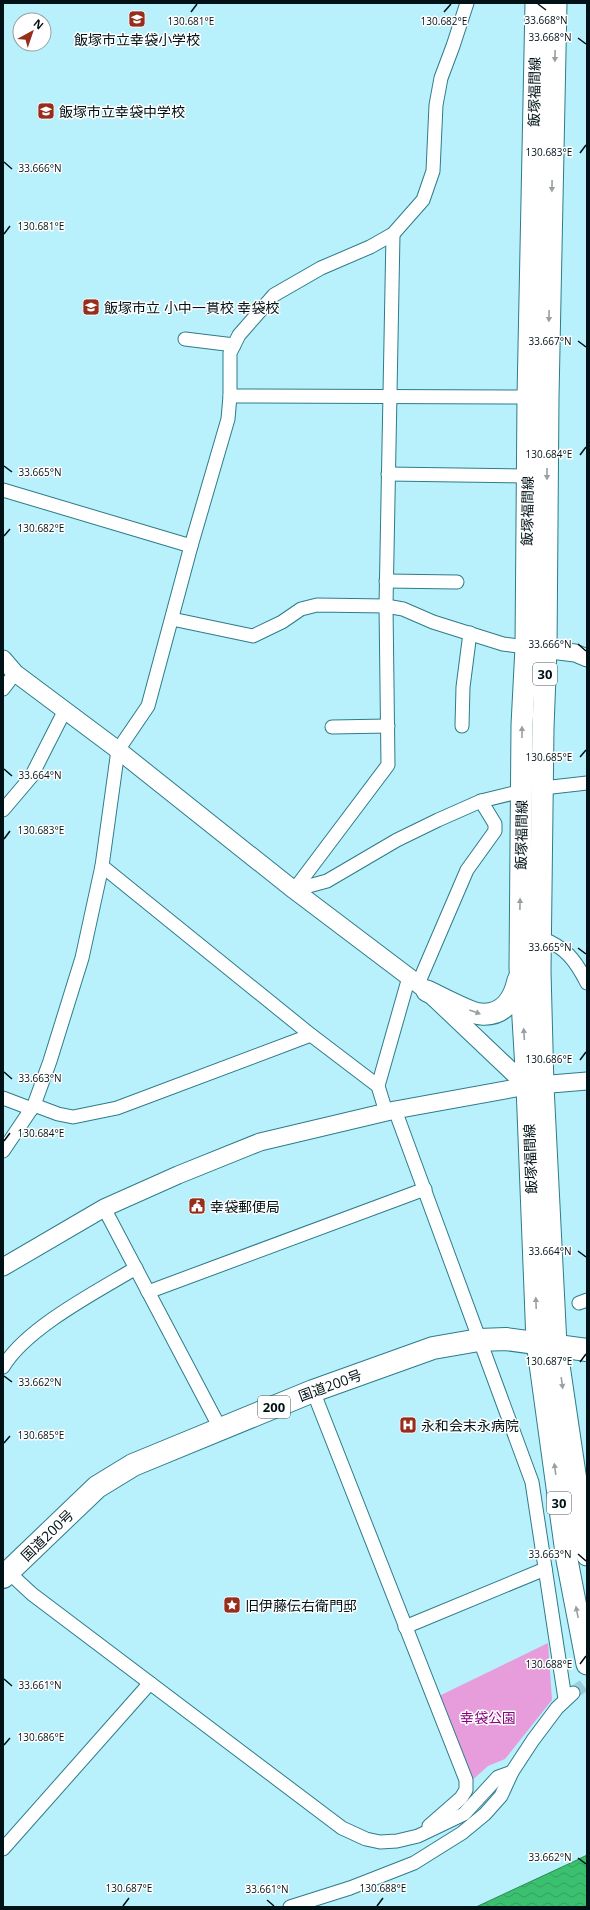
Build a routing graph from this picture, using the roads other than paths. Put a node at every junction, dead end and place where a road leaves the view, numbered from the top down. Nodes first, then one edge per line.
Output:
1 (467, 3) edge
2 (536, 3) edge
3 (556, 3) edge
4 (393, 234) junction
5 (185, 339) dead end
6 (234, 345) junction
7 (230, 396) junction
8 (389, 397) junction
9 (528, 397) junction
10 (388, 474) junction
11 (527, 476) junction
12 (3, 490) edge
13 (191, 546) junction
14 (386, 581) junction
15 (457, 582) dead end
16 (386, 606) junction
17 (172, 619) junction
18 (470, 634) junction
19 (536, 648) junction
20 (586, 657) edge
21 (3, 659) edge
22 (15, 673) junction
23 (3, 689) edge
24 (65, 710) junction
25 (332, 726) dead end
26 (388, 726) junction
27 (462, 726) dead end
28 (118, 750) junction
29 (587, 783) edge
30 (543, 788) junction
31 (522, 791) junction
32 (481, 801) junction
33 (3, 810) edge
34 (102, 866) junction
35 (294, 890) junction
36 (541, 938) junction
37 (520, 968) junction
38 (587, 983) edge
39 (418, 984) junction
40 (312, 1035) junction
41 (587, 1081) edge
42 (378, 1086) junction
43 (535, 1086) junction
44 (3, 1098) edge
45 (33, 1107) junction
46 (391, 1111) junction
47 (3, 1151) edge
48 (425, 1189) junction
49 (104, 1208) junction
50 (3, 1267) edge
51 (136, 1268) junction
52 (148, 1292) junction
53 (479, 1340) junction
54 (547, 1344) junction
55 (587, 1350) edge
56 (3, 1367) edge
57 (313, 1391) junction
58 (220, 1428) junction
59 (587, 1555) edge
60 (545, 1569) junction
61 (5, 1572) edge
62 (405, 1627) junction
63 (587, 1664) edge
64 (150, 1683) junction
65 (512, 1772) junction
66 (418, 1836) junction
67 (3, 1849) edge
68 (290, 1907) edge

1 - 4 street
2 - 9 main road, 飯塚福間線 / 30
3 -> 19 main road, 飯塚福間線 / 30
4 - 6 street
4 - 8 street
5 - 6 street
6 - 7 street
7 - 8 street
7 - 13 street
8 - 9 street
8 - 10 street
9 - 11 main road, 飯塚福間線 / 30
10 - 11 street
10 - 14 street
11 - 19 main road, 飯塚福間線 / 30
12 - 13 street
13 - 17 street
14 - 15 street
14 - 16 street
16 - 17 street
16 - 18 street
16 - 26 street
17 - 28 street
18 - 19 street
18 - 27 street
19 - 20 street
19 - 30 main road, 飯塚福間線 / 30
31 -> 19 main road, 飯塚福間線 / 30
21 - 22 street
22 - 23 street
22 - 24 street
24 - 28 street
24 - 33 street
25 - 26 street
26 - 35 street
28 - 34 street
28 - 35 street
29 - 30 street
30 - 36 main road, 飯塚福間線 / 30
31 - 32 street
37 -> 31 main road, 飯塚福間線 / 30
32 - 35 street
32 - 39 street
34 - 40 street
34 - 45 street
35 - 39 street
36 - 38 street
36 - 43 main road, 飯塚福間線 / 30
39 -> 37 main road
43 -> 37 main road, 飯塚福間線 / 30
39 - 42 street
39 - 43 street
40 - 42 street
40 - 45 street
41 - 43 street
42 - 46 street
43 - 46 street
43 - 54 main road, 飯塚福間線 / 30
44 - 45 street
45 - 47 street
46 - 48 street
46 - 49 street
48 - 52 street
48 - 53 street
49 - 50 street
49 - 51 street
51 - 52 street
51 - 56 street
52 - 58 street
53 - 54 highway, 国道200号 / 200
53 - 57 highway, 国道200号 / 200
53 - 60 street
54 - 55 highway, 国道200号 / 200
54 -> 59 main road, 飯塚福間線 / 30
63 -> 54 main road, 飯塚福間線 / 30
57 - 58 highway, 国道200号 / 200
57 - 62 street
58 - 61 highway, 国道200号 / 200
60 - 62 street
60 - 65 street
61 - 64 street
62 - 66 street
64 - 66 street
64 - 67 street
65 - 66 street
65 - 68 street

